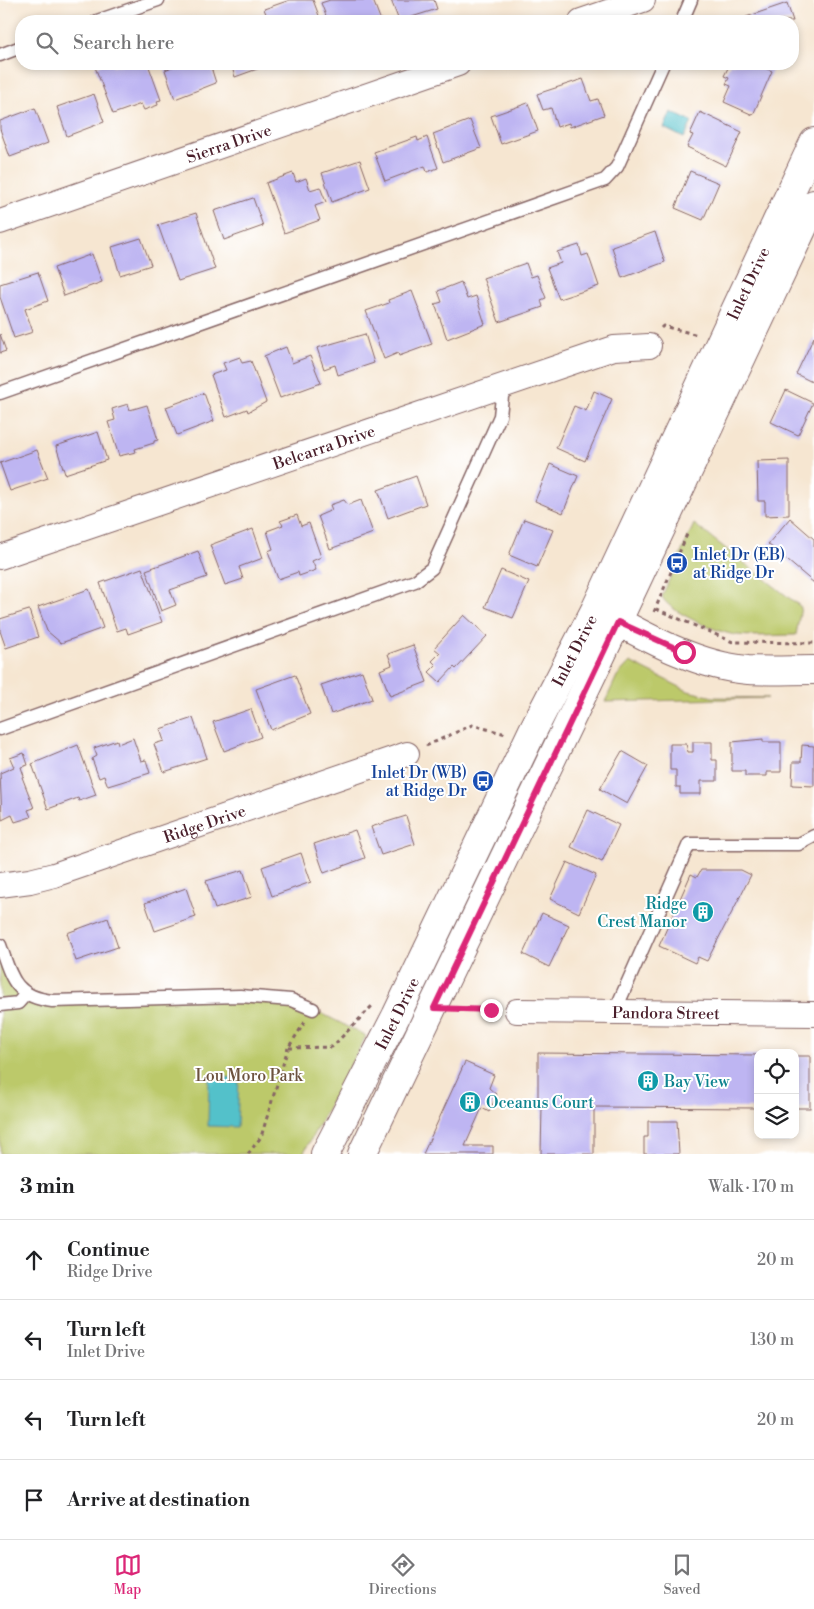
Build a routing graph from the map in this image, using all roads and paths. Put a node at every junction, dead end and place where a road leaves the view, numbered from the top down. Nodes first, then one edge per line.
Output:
1 (158, 0) edge
2 (643, 0) edge
3 (691, 0) edge
4 (114, 15) edge
5 (599, 15) edge
6 (685, 15) edge
7 (15, 49) edge
8 (0, 55) edge
9 (441, 70) edge
10 (660, 70) edge
11 (814, 142) edge
12 (814, 204) edge
13 (0, 222) edge
14 (705, 338) dead end
15 (649, 346) joint
16 (503, 387) junction
17 (0, 393) edge
18 (0, 557) edge
19 (656, 608) dead end
20 (606, 616) junction
21 (814, 643) edge
22 (814, 670) edge
23 (0, 728) edge
24 (509, 735) dead end
25 (407, 754) joint
26 (814, 836) edge
27 (0, 886) edge
28 (0, 945) edge
29 (26, 994) junction
30 (376, 1002) dead end
31 (0, 1005) edge
32 (434, 1008) junction
33 (312, 1010) joint
34 (517, 1010) joint
35 (614, 1011) junction
36 (814, 1014) edge
37 (288, 1048) junction
38 (248, 1154) edge
39 (325, 1154) edge
40 (362, 1154) edge

1 - 4 lane
2 - 5 street
3 - 6 lane
7 - 8 lane
9 - 13 street, Sierra Drive
10 - 17 lane
11 - 20 main road, Inlet Drive
12 - 20 main road, Inlet Drive
14 - 15 path
15 - 16 street, Belcarra Drive
16 - 18 street, Belcarra Drive
16 - 23 lane
19 - 21 path
20 - 22 main road
20 - 32 main road, Inlet Drive
20 - 39 main road, Inlet Drive
24 - 25 path
25 - 27 street, Ridge Drive
26 - 35 lane
28 - 29 lane
29 - 31 lane
29 - 33 lane
30 - 37 path
32 - 34 path
32 - 40 main road, Inlet Drive
33 - 37 path
34 - 35 street, Pandora Street
35 - 36 street, Pandora Street
37 - 38 path

